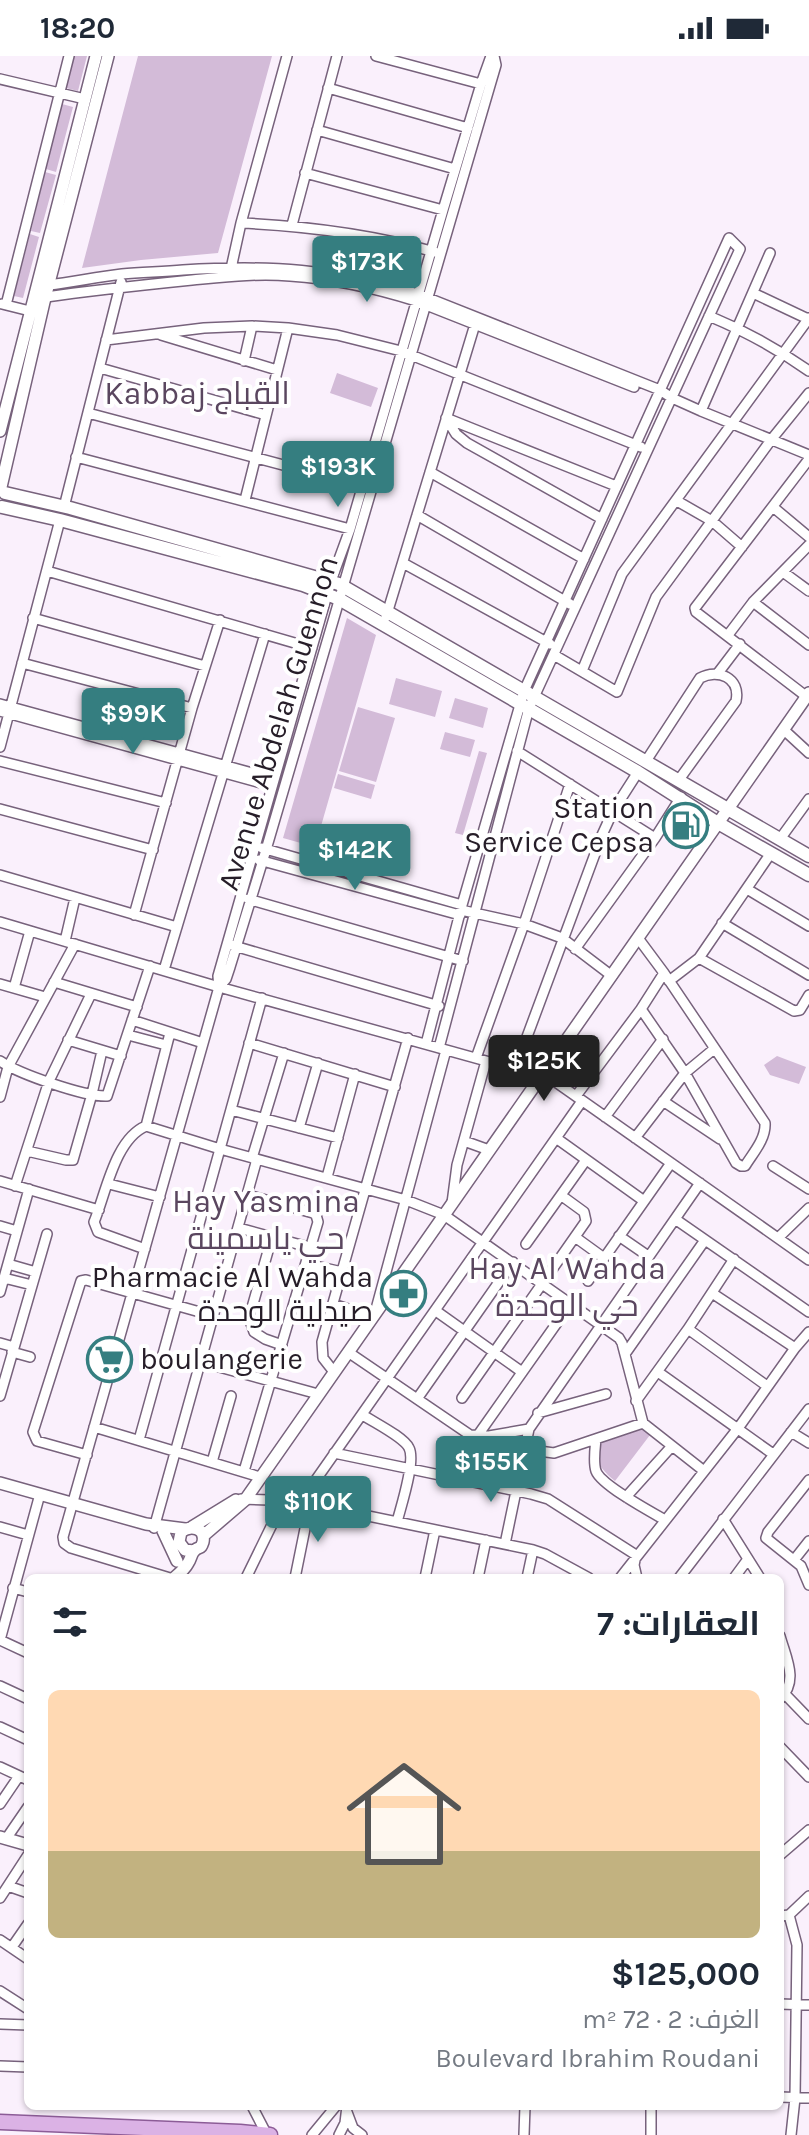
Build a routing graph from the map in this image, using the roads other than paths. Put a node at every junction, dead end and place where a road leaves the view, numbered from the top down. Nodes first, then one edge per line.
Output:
1 (69, 56) edge
2 (96, 56) edge
3 (108, 56) edge
4 (287, 56) edge
5 (337, 56) edge
6 (376, 56) edge
7 (493, 56) edge
8 (0, 79) edge
9 (481, 84) junction
10 (328, 88) junction
11 (58, 94) junction
12 (90, 101) junction
13 (468, 128) junction
14 (317, 130) junction
15 (455, 169) junction
16 (305, 173) junction
17 (443, 210) junction
18 (241, 223) junction
19 (292, 225) junction
20 (431, 251) junction
21 (770, 253) dead end
22 (442, 255) junction
23 (230, 272) junction
24 (122, 274) junction
25 (120, 287) junction
26 (47, 291) junction
27 (753, 293) junction
28 (422, 300) junction
29 (3, 304) edge
30 (36, 312) junction
31 (709, 316) junction
32 (808, 318) edge
33 (476, 321) junction
34 (252, 326) junction
35 (288, 328) junction
36 (737, 328) junction
37 (154, 333) junction
38 (106, 340) junction
39 (406, 353) junction
40 (784, 353) junction
41 (244, 361) junction
42 (100, 368) junction
43 (277, 370) junction
44 (809, 371) edge
45 (460, 374) junction
46 (659, 393) junction
47 (809, 393) edge
48 (15, 397) junction
49 (672, 398) junction
50 (701, 411) junction
51 (88, 413) junction
52 (266, 415) junction
53 (446, 418) junction
54 (733, 424) junction
55 (0, 431) edge
56 (771, 440) junction
57 (636, 444) junction
58 (648, 449) junction
59 (76, 457) junction
60 (255, 457) junction
61 (809, 457) edge
62 (430, 472) junction
63 (362, 486) junction
64 (616, 486) junction
65 (2, 489) edge
66 (245, 500) junction
67 (677, 501) junction
68 (773, 507) junction
69 (1, 508) edge
70 (62, 513) junction
71 (417, 515) junction
72 (602, 519) junction
73 (712, 521) junction
74 (350, 529) junction
75 (809, 537) edge
76 (809, 545) edge
77 (742, 547) junction
78 (584, 559) junction
79 (403, 563) junction
80 (47, 571) junction
81 (783, 572) junction
82 (335, 590) junction
83 (809, 591) edge
84 (565, 601) junction
85 (753, 602) junction
86 (575, 607) junction
87 (33, 618) junction
88 (386, 619) junction
89 (220, 620) junction
90 (265, 634) junction
91 (728, 635) junction
92 (546, 642) junction
93 (740, 644) junction
94 (809, 645) edge
95 (312, 648) junction
96 (555, 651) junction
97 (22, 663) junction
98 (205, 666) junction
99 (582, 671) junction
100 (718, 673) junction
101 (808, 695) edge
102 (527, 700) junction
103 (192, 708) junction
104 (5, 709) edge
105 (784, 730) junction
106 (0, 747) edge
107 (517, 751) junction
108 (809, 753) edge
109 (180, 756) junction
110 (0, 761) edge
111 (642, 766) junction
112 (224, 769) junction
113 (678, 781) junction
114 (273, 783) junction
115 (570, 784) junction
116 (681, 797) junction
117 (808, 802) edge
118 (166, 803) junction
119 (0, 809) edge
120 (728, 810) junction
121 (613, 811) junction
122 (718, 823) junction
123 (655, 838) junction
124 (780, 839) junction
125 (260, 848) junction
126 (153, 850) junction
127 (771, 853) junction
128 (809, 856) edge
129 (251, 858) junction
130 (263, 860) junction
131 (0, 875) edge
132 (809, 875) edge
133 (747, 889) junction
134 (75, 898) junction
135 (246, 898) junction
136 (461, 910) junction
137 (474, 913) junction
138 (134, 915) junction
139 (0, 922) edge
140 (722, 923) junction
141 (524, 924) junction
142 (809, 926) edge
143 (177, 927) junction
144 (30, 931) junction
145 (562, 938) junction
146 (638, 938) junction
147 (70, 942) junction
148 (232, 946) junction
149 (575, 949) junction
150 (448, 958) junction
151 (699, 958) junction
152 (463, 961) junction
153 (150, 966) junction
154 (164, 970) junction
155 (809, 975) edge
156 (612, 976) junction
157 (667, 977) junction
158 (54, 982) junction
159 (0, 984) edge
160 (219, 987) junction
161 (14, 988) junction
162 (91, 994) junction
163 (45, 997) junction
164 (808, 997) edge
165 (262, 998) junction
166 (436, 1005) junction
167 (137, 1007) junction
168 (448, 1008) junction
169 (641, 1009) junction
170 (132, 1020) junction
171 (170, 1033) junction
172 (128, 1035) junction
173 (408, 1038) junction
174 (663, 1039) junction
175 (68, 1040) junction
176 (203, 1043) junction
177 (249, 1043) junction
178 (426, 1044) junction
179 (166, 1045) junction
180 (443, 1049) junction
181 (714, 1049) junction
182 (102, 1051) junction
183 (284, 1053) junction
184 (121, 1056) junction
185 (481, 1060) junction
186 (318, 1063) junction
187 (4, 1064) edge
188 (515, 1069) junction
189 (543, 1073) junction
190 (685, 1073) junction
191 (355, 1074) junction
192 (49, 1081) junction
193 (395, 1087) junction
194 (92, 1094) junction
195 (0, 1097) edge
196 (579, 1099) junction
197 (663, 1101) junction
198 (231, 1110) junction
199 (605, 1117) junction
200 (264, 1119) junction
201 (146, 1126) junction
202 (299, 1128) junction
203 (177, 1136) junction
204 (338, 1138) junction
205 (556, 1138) junction
206 (635, 1138) junction
207 (464, 1141) junction
208 (724, 1142) junction
209 (220, 1149) junction
210 (489, 1150) junction
211 (27, 1151) junction
212 (255, 1158) junction
213 (586, 1160) junction
214 (671, 1163) junction
215 (773, 1166) dead end
216 (327, 1177) junction
217 (0, 1181) edge
218 (700, 1183) junction
219 (109, 1184) junction
220 (15, 1186) junction
221 (29, 1189) junction
222 (365, 1189) junction
223 (809, 1189) edge
224 (248, 1195) junction
225 (562, 1196) junction
226 (160, 1197) junction
227 (406, 1200) junction
228 (644, 1201) junction
229 (452, 1203) junction
230 (809, 1208) edge
231 (99, 1210) junction
232 (444, 1215) junction
233 (675, 1219) junction
234 (0, 1226) edge
235 (239, 1228) junction
236 (17, 1231) junction
237 (47, 1234) dead end
238 (619, 1236) junction
239 (272, 1237) junction
240 (575, 1237) junction
241 (778, 1238) junction
242 (705, 1240) junction
243 (484, 1242) junction
244 (526, 1244) dead end
245 (312, 1248) junction
246 (145, 1249) junction
247 (807, 1254) edge
248 (648, 1256) junction
249 (604, 1258) junction
250 (734, 1259) junction
251 (513, 1262) junction
252 (8, 1264) junction
253 (307, 1264) junction
254 (36, 1272) junction
255 (342, 1272) junction
256 (4, 1278) junction
257 (588, 1281) dead end
258 (543, 1283) junction
259 (32, 1285) junction
260 (0, 1292) edge
261 (132, 1293) junction
262 (712, 1293) junction
263 (571, 1303) junction
264 (333, 1304) junction
265 (176, 1305) junction
266 (436, 1311) junction
267 (809, 1312) edge
268 (374, 1315) junction
269 (214, 1316) junction
270 (601, 1324) junction
271 (688, 1329) junction
272 (465, 1332) junction
273 (809, 1332) edge
274 (0, 1343) edge
275 (282, 1345) junction
276 (795, 1348) junction
277 (13, 1349) junction
278 (348, 1352) junction
279 (494, 1352) junction
280 (625, 1354) junction
281 (30, 1357) dead end
282 (201, 1362) junction
283 (334, 1372) junction
284 (522, 1372) junction
285 (658, 1372) junction
286 (388, 1379) junction
287 (272, 1382) junction
288 (767, 1386) junction
289 (318, 1394) junction
290 (606, 1394) dead end
291 (0, 1396) edge
292 (231, 1396) dead end
293 (462, 1398) dead end
294 (417, 1399) junction
295 (636, 1401) junction
296 (809, 1409) edge
297 (538, 1413) junction
298 (363, 1415) junction
299 (643, 1423) junction
300 (94, 1427) junction
301 (739, 1427) junction
302 (529, 1429) junction
303 (791, 1432) junction
304 (483, 1435) junction
305 (596, 1439) junction
306 (139, 1440) junction
307 (809, 1443) edge
308 (672, 1446) junction
309 (525, 1447) junction
310 (177, 1451) junction
311 (334, 1453) junction
312 (773, 1454) junction
313 (87, 1455) junction
314 (212, 1462) junction
315 (410, 1469) junction
316 (244, 1471) junction
317 (704, 1471) junction
318 (260, 1477) junction
319 (809, 1480) edge
320 (0, 1483) edge
321 (516, 1492) junction
322 (40, 1494) junction
323 (245, 1497) junction
324 (626, 1497) junction
325 (284, 1500) junction
326 (306, 1502) junction
327 (73, 1503) junction
328 (723, 1519) junction
329 (665, 1520) junction
330 (397, 1522) junction
331 (0, 1527) edge
332 (155, 1527) junction
333 (188, 1528) junction
334 (435, 1530) junction
335 (28, 1535) junction
336 (203, 1536) junction
337 (486, 1540) junction
338 (809, 1541) edge
339 (180, 1544) junction
340 (505, 1544) junction
341 (533, 1550) junction
342 (194, 1551) junction
343 (636, 1555) junction
344 (748, 1559) junction
345 (794, 1560) junction
346 (177, 1561) junction
347 (569, 1566) junction
348 (159, 1574) edge
349 (174, 1574) edge
350 (178, 1574) edge
351 (248, 1574) edge
352 (296, 1574) edge
353 (426, 1574) edge
354 (479, 1574) edge
355 (528, 1574) edge
356 (568, 1574) edge
357 (582, 1574) edge
358 (623, 1574) edge
359 (636, 1574) edge
360 (682, 1574) edge
361 (737, 1574) edge
362 (757, 1574) edge
363 (809, 1585) edge
364 (13, 1588) junction
365 (24, 1591) edge
366 (0, 1640) edge
367 (24, 1651) edge
368 (784, 1652) edge
369 (0, 1686) edge
370 (784, 1692) edge
371 (784, 1696) edge
372 (24, 1697) edge
373 (809, 1719) edge
374 (0, 1727) edge
375 (24, 1738) edge
376 (784, 1751) edge
377 (0, 1767) edge
378 (809, 1777) edge
379 (23, 1778) edge
380 (0, 1804) edge
381 (24, 1812) edge
382 (809, 1830) edge
383 (2, 1841) edge
384 (24, 1844) edge
385 (784, 1852) edge
386 (24, 1861) edge
387 (8, 1886) junction
388 (24, 1892) edge
389 (809, 1896) edge
390 (0, 1898) edge
391 (785, 1916) edge
392 (24, 1930) edge
393 (0, 1940) edge
394 (797, 1945) junction
395 (809, 1945) edge
396 (12, 1947) junction
397 (24, 1956) edge
398 (0, 1991) edge
399 (784, 2004) edge
400 (796, 2005) junction
401 (809, 2005) edge
402 (24, 2006) edge
403 (0, 2024) edge
404 (24, 2025) edge
405 (0, 2066) edge
406 (24, 2067) edge
407 (784, 2097) edge
408 (795, 2098) junction
409 (809, 2098) edge
410 (254, 2110) edge
411 (333, 2110) edge
412 (347, 2110) edge
413 (347, 2110) edge
414 (525, 2110) edge
415 (651, 2110) edge
416 (0, 2122) edge
417 (268, 2135) edge
418 (312, 2135) edge
419 (339, 2135) edge
420 (362, 2135) edge
421 (524, 2135) edge
422 (651, 2135) edge
423 (791, 2135) edge

1 - 11 street
2 - 12 street
3 - 12 street
4 - 18 street
5 - 10 street
6 - 9 street
7 - 9 street, Avenue Abdelah Guennon
7 - 22 street, Avenue Abdelah Guennon
8 - 11 street
9 - 13 street, Avenue Abdelah Guennon
10 - 13 street
10 - 14 street
11 - 12 street
11 - 29 street
12 - 26 street
12 - 30 street
13 - 15 street, Avenue Abdelah Guennon
14 - 15 street
14 - 16 street
15 - 17 street, Avenue Abdelah Guennon
16 - 17 street
16 - 19 street
17 - 20 street, Avenue Abdelah Guennon
18 - 19 street
18 - 23 street
19 - 20 street
20 - 22 street
20 - 28 street, Avenue Abdelah Guennon
21 - 27 street
22 - 28 street, Avenue Abdelah Guennon
23 - 24 street
23 - 25 street
23 - 28 street
24 - 25 street
24 - 26 street
25 - 26 street
25 - 38 street
26 - 30 street
27 - 32 street
27 - 36 street
28 - 33 street
28 - 39 street, Avenue Abdelah Guennon
29 - 30 street
30 - 48 street
31 - 36 street
31 - 46 street
31 - 49 street
32 - 40 street
33 - 45 street
33 - 46 street
34 - 35 street
34 - 37 street
34 - 41 street
35 - 39 street
35 - 43 street
36 - 40 street
36 - 50 street
37 - 38 street
37 - 41 street
38 - 42 street
39 - 45 street
39 - 63 street, Avenue Abdelah Guennon
39 - 82 street, Avenue Abdelah Guennon
40 - 44 street
40 - 54 street
41 - 43 street
42 - 51 street
42 - 52 street
43 - 52 street
45 - 53 street
45 - 57 street
46 - 49 street
46 - 57 street
47 - 56 street
48 - 55 street
48 - 65 street
49 - 50 street
49 - 58 street
50 - 54 street
51 - 59 street
51 - 60 street
52 - 60 street
53 - 62 street
53 - 64 street
53 - 72 street
54 - 56 street
54 - 67 street
56 - 61 street
56 - 73 street
57 - 58 street
57 - 64 street
58 - 86 street
59 - 66 street
59 - 70 street
60 - 63 street
60 - 66 street
61 - 68 street
62 - 71 street
62 - 78 street
63 - 74 street, Avenue Abdelah Guennon
64 - 72 street
65 - 69 main road
65 - 70 main road
66 - 74 street
67 - 73 street
67 - 99 street
68 - 75 street
68 - 77 street
69 - 70 main road
70 - 80 street
70 - 82 main road
71 - 79 street
71 - 84 street
72 - 78 street
73 - 77 street
73 - 99 street
74 - 82 street, Avenue Abdelah Guennon
76 - 81 street
77 - 91 street
78 - 84 street
79 - 88 street
79 - 92 street
80 - 87 street
80 - 89 street
81 - 83 street
81 - 85 street
82 - 88 main road
82 - 95 street, Avenue Abdelah Guennon
82 - 125 street, Avenue Abdelah Guennon
84 - 86 street
84 - 92 street
85 - 91 street
85 - 94 street
86 - 96 street
87 - 97 street
87 - 98 street
88 - 102 main road
89 - 90 street
89 - 98 street
90 - 95 street
90 - 112 street
91 - 93 street
92 - 96 street
92 - 102 street
93 - 100 street
93 - 101 street
95 - 114 street, Avenue Abdelah Guennon
96 - 99 street
96 - 102 street
97 - 103 street
97 - 104 street
98 - 103 street
100 - 111 street
100 - 113 street
101 - 105 street
102 - 107 street
102 - 111 main road
102 - 136 street
103 - 109 street
104 - 106 street
104 - 109 street
105 - 108 street
105 - 120 street
107 - 115 street
107 - 137 street
109 - 112 street
109 - 118 street
110 - 118 street
111 - 113 main road
111 - 116 main road
111 - 121 street
112 - 114 street
112 - 143 street
113 - 120 main road
114 - 125 street, Avenue Abdelah Guennon
115 - 121 street
115 - 141 street
116 - 122 main road
116 - 123 street
117 - 124 street
118 - 126 street
119 - 126 street
120 - 122 street
120 - 124 main road
121 - 123 street
121 - 145 street
122 - 127 main road
122 - 146 street
123 - 149 street
124 - 128 main road
125 - 129 street, Avenue Abdelah Guennon
125 - 130 street, Avenue Abdelah Guennon
125 - 136 street
126 - 138 street
127 - 132 main road
127 - 133 street
129 - 130 street
129 - 135 street, Avenue Abdelah Guennon
130 - 135 street, Avenue Abdelah Guennon
130 - 136 street
131 - 134 street
133 - 140 street
133 - 142 street
134 - 138 street
134 - 147 street
135 - 148 street, Avenue Abdelah Guennon
135 - 150 street
136 - 137 street
136 - 150 street
137 - 141 street
137 - 152 street
138 - 143 street
139 - 144 street
140 - 151 street
140 - 155 street
141 - 145 street
141 - 185 street
143 - 154 street
144 - 147 street
144 - 161 street
145 - 149 street
145 - 188 street
146 - 156 street
146 - 157 street
147 - 153 street
147 - 158 street
148 - 160 street, Avenue Abdelah Guennon
148 - 166 street
149 - 156 street
150 - 152 street
150 - 166 street
151 - 157 street
151 - 164 street
152 - 168 street
153 - 154 street
153 - 167 street
154 - 160 street
156 - 189 street
157 - 169 street
157 - 181 street
158 - 162 street
158 - 163 street
159 - 161 street
160 - 165 street
160 - 176 street, Avenue Abdelah Guennon
161 - 163 street
162 - 167 street
162 - 175 street
163 - 187 street
165 - 173 street
165 - 177 street
166 - 168 street
166 - 178 street
167 - 170 street
168 - 180 street
169 - 174 street
169 - 196 street
170 - 171 street
170 - 172 street
171 - 176 street
171 - 179 street
172 - 179 street
172 - 184 street
173 - 178 street
173 - 193 street
174 - 190 street
174 - 199 street
175 - 182 street
175 - 192 street
176 - 203 street, Avenue Abdelah Guennon
177 - 183 street
177 - 198 street
178 - 180 street
179 - 201 street
180 - 185 street
180 - 227 street
181 - 190 street
181 - 208 street
182 - 184 street
182 - 194 street
183 - 186 street
183 - 200 street
184 - 194 street
185 - 188 street
185 - 207 street
186 - 191 street
186 - 202 street
187 - 192 street
187 - 195 street
188 - 189 street
189 - 196 street
189 - 210 street
190 - 197 street
190 - 208 street
191 - 193 street
191 - 204 street
192 - 194 street
192 - 211 street
193 - 222 street
194 - 211 street
196 - 199 street
196 - 205 street
197 - 206 street
197 - 208 street
198 - 200 street
198 - 209 street
199 - 206 street
200 - 202 street
200 - 212 street
201 - 203 street
201 - 219 street
202 - 204 street
203 - 209 street
203 - 226 street, Avenue Abdelah Guennon
204 - 216 street
205 - 213 street
205 - 243 street
206 - 214 street
207 - 210 street
207 - 229 street
209 - 212 street
209 - 265 street
210 - 229 street
211 - 220 street
212 - 216 street
212 - 224 street
213 - 225 street
213 - 228 street
214 - 218 street
214 - 228 street
215 - 223 street
216 - 222 street
217 - 220 street
218 - 233 street
218 - 241 street
219 - 226 street
219 - 231 street
220 - 221 street
221 - 231 street
221 - 236 street
222 - 227 street
222 - 255 street
224 - 235 street
224 - 245 street
225 - 240 street
225 - 244 street
226 - 246 street, Avenue Abdelah Guennon
227 - 232 street
227 - 268 street
228 - 238 street
229 - 232 street
230 - 241 street
231 - 246 street
232 - 243 street
232 - 268 street
233 - 242 street
233 - 248 street
234 - 236 street
235 - 239 street
235 - 269 street
236 - 252 street
237 - 254 street
238 - 248 street
238 - 249 street
239 - 245 street
239 - 275 street
240 - 249 street
240 - 258 street
241 - 247 street
242 - 250 street
242 - 280 street
243 - 251 street
243 - 266 street
245 - 253 street
246 - 261 street, Avenue Abdelah Guennon
248 - 270 street
249 - 257 street
250 - 262 street
250 - 267 street
251 - 258 street
251 - 272 street
252 - 254 street
252 - 256 street
253 - 255 street
253 - 275 street
254 - 259 street
255 - 264 street
256 - 259 street
256 - 260 street
258 - 263 street
258 - 279 street
259 - 277 street
261 - 265 street
261 - 300 street, Avenue Abdelah Guennon
261 - 313 street
262 - 271 street
262 - 276 street
263 - 270 street
263 - 284 street
264 - 268 street
264 - 283 street
265 - 269 street
265 - 306 street
266 - 272 street
266 - 286 street
268 - 278 street
269 - 282 street
270 - 280 street
270 - 297 street
271 - 285 street
271 - 288 street
272 - 279 street
272 - 294 street
273 - 276 street
274 - 277 street
275 - 287 street
276 - 288 street
277 - 281 street
277 - 291 street
278 - 283 street
278 - 286 street
279 - 284 street
279 - 293 street
280 - 295 street
282 - 287 street
282 - 310 street
283 - 289 street
284 - 304 street
285 - 295 street
285 - 301 street
286 - 294 street
286 - 298 street
287 - 289 street
287 - 316 street
288 - 301 street
289 - 318 street
290 - 297 street
292 - 314 street
294 - 304 street
295 - 299 street
296 - 303 street
297 - 302 street
298 - 311 street
298 - 315 street
299 - 305 street
299 - 308 street
300 - 306 street
300 - 313 street, Avenue Abdelah Guennon
301 - 312 street
301 - 317 street
302 - 304 street
302 - 309 street
303 - 307 street
303 - 312 street
304 - 309 street
305 - 309 street
305 - 324 street
306 - 310 street
308 - 317 street
308 - 324 street
309 - 321 street
310 - 314 street
310 - 332 street
311 - 315 street
311 - 326 street
312 - 328 street
313 - 327 street, Avenue Abdelah Guennon
314 - 316 street
315 - 321 street
315 - 330 street
316 - 318 street
317 - 329 street
318 - 323 street
319 - 345 street
320 - 322 street
321 - 340 street
321 - 343 street
322 - 327 street
322 - 335 street
323 - 325 street
323 - 333 street
323 - 336 street
324 - 329 street
325 - 326 street
325 - 351 street
326 - 330 street
326 - 352 street
327 - 332 street
327 - 348 street, Avenue Abdelah Guennon
328 - 344 street
328 - 360 street
329 - 343 street
330 - 334 street
331 - 335 street
332 - 333 street
332 - 339 street
332 - 346 street
333 - 336 street
333 - 339 street
334 - 337 street
334 - 353 street
335 - 364 street
336 - 342 street
337 - 340 street
337 - 354 street
338 - 345 street
339 - 342 street
339 - 346 street
340 - 341 street
341 - 347 street
341 - 355 street
342 - 350 street
343 - 358 street
343 - 359 street
344 - 361 street
344 - 362 street
345 - 363 street
346 - 349 street
347 - 356 street
347 - 357 street
364 - 365 street
364 - 366 street
366 - 367 street
368 - 370 street
369 - 372 street
371 - 373 street
374 - 375 street
376 - 378 street
377 - 379 street
379 - 380 street
381 - 383 street
382 - 385 street
383 - 384 street
386 - 387 street
387 - 388 street
387 - 390 street
389 - 391 street
391 - 394 street
392 - 396 street
393 - 396 street
394 - 395 street
394 - 400 street
396 - 397 street
398 - 402 street
399 - 400 street
400 - 401 street
400 - 408 street
403 - 404 street
405 - 406 street
407 - 408 street
408 - 409 street
408 - 423 street
410 - 417 street
411 - 418 street
412 - 419 street
413 - 420 street
414 - 421 street
415 - 422 street
416 - 417 main road

